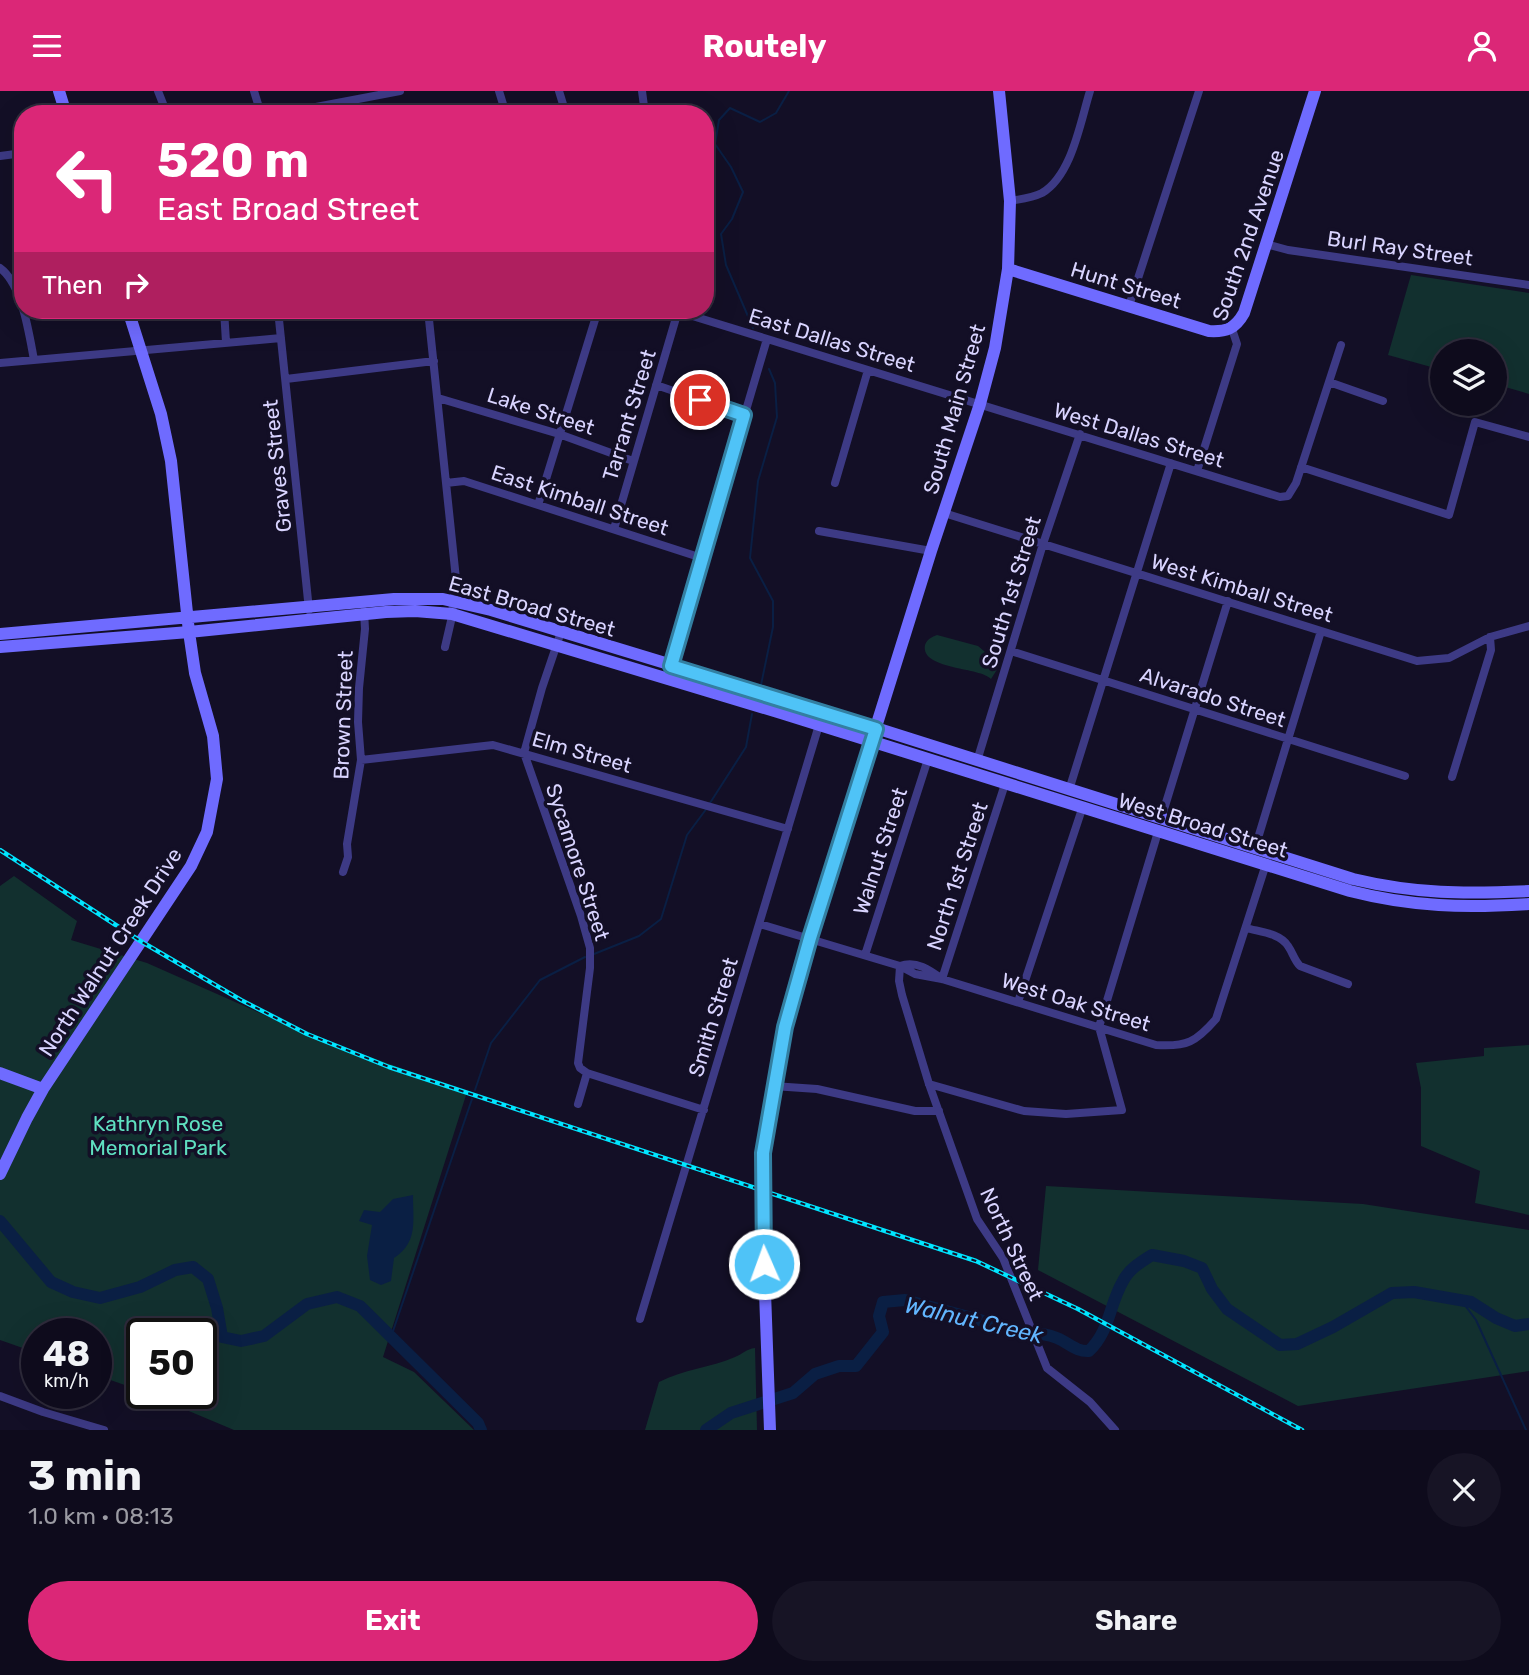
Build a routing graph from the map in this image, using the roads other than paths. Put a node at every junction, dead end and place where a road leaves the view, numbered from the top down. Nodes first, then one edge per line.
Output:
1 (400, 91) edge
2 (999, 91) edge
3 (1090, 91) edge
4 (1199, 91) edge
5 (1315, 91) edge
6 (349, 95) edge
7 (312, 105) edge
8 (1010, 201) junction
9 (1266, 244) junction
10 (0, 268) edge
11 (1008, 269) junction
12 (1529, 285) edge
13 (14, 286) edge
14 (1129, 306) junction
15 (25, 319) edge
16 (131, 319) edge
17 (225, 319) edge
18 (279, 319) edge
19 (429, 319) edge
20 (595, 319) edge
21 (674, 319) edge
22 (702, 319) edge
23 (1232, 329) junction
24 (281, 338) junction
25 (767, 339) junction
26 (226, 342) junction
27 (1341, 345) dead end
28 (140, 350) junction
29 (34, 360) junction
30 (434, 361) junction
31 (0, 363) edge
32 (868, 370) junction
33 (286, 379) junction
34 (1329, 382) junction
35 (656, 386) junction
36 (438, 398) junction
37 (1383, 401) dead end
38 (980, 404) junction
39 (744, 415) junction
40 (1080, 434) junction
41 (559, 435) junction
42 (1529, 436) edge
43 (633, 461) junction
44 (1171, 463) junction
45 (1301, 467) junction
46 (1197, 471) junction
47 (446, 483) junction
48 (835, 483) dead end
49 (538, 505) junction
50 (944, 513) junction
51 (614, 529) junction
52 (819, 531) dead end
53 (1043, 544) junction
54 (931, 551) junction
55 (702, 558) junction
56 (1137, 574) junction
57 (1228, 601) junction
58 (363, 608) junction
59 (453, 608) junction
60 (309, 613) junction
61 (187, 618) junction
62 (1529, 626) edge
63 (1321, 631) junction
64 (189, 632) junction
65 (0, 634) edge
66 (72, 635) junction
67 (1490, 637) junction
68 (559, 638) junction
69 (0, 647) edge
70 (445, 647) dead end
71 (1011, 651) junction
72 (669, 672) junction
73 (1103, 680) junction
74 (783, 707) junction
75 (1195, 709) junction
76 (819, 725) junction
77 (874, 735) junction
78 (1288, 739) junction
79 (524, 753) junction
80 (928, 759) junction
81 (362, 760) junction
82 (975, 767) junction
83 (1405, 776) dead end
84 (1452, 777) dead end
85 (1004, 784) junction
86 (1069, 790) junction
87 (1082, 809) junction
88 (1160, 825) junction
89 (788, 829) junction
90 (1255, 848) junction
91 (1268, 859) junction
92 (343, 872) dead end
93 (1529, 891) edge
94 (1439, 900) junction
95 (1529, 904) edge
96 (760, 924) junction
97 (1246, 928) junction
98 (810, 938) junction
99 (865, 955) junction
100 (900, 966) junction
101 (942, 979) junction
102 (1348, 984) dead end
103 (1018, 1002) junction
104 (1100, 1027) junction
105 (0, 1073) edge
106 (587, 1073) junction
107 (929, 1084) junction
108 (773, 1086) junction
109 (43, 1089) junction
110 (578, 1104) dead end
111 (704, 1109) junction
112 (939, 1111) junction
113 (0, 1174) edge
114 (640, 1319) dead end
115 (0, 1396) edge
116 (104, 1430) edge
117 (770, 1430) edge
118 (1115, 1430) edge

1 - 6 street
2 - 8 main road, South Main Street
3 - 8 street
4 - 14 street
5 - 9 main road, South 2nd Avenue
6 - 7 street
8 - 11 main road, South Main Street
9 - 12 street, Burl Ray Street
9 - 23 main road, South 2nd Avenue
10 - 13 street
11 - 14 main road, Hunt Street
11 - 38 main road, South Main Street
14 - 23 main road, Hunt Street
15 - 29 street
16 - 28 main road, North Walnut Creek Drive
17 - 26 street
18 - 24 street, Graves Street
19 - 30 street
20 - 41 street
21 - 35 street, Tarrant Street
22 - 25 street, East Dallas Street
23 - 46 street, South 2nd Avenue
24 - 26 street
24 - 33 street, Graves Street
25 - 32 street, East Dallas Street
25 - 39 street
26 - 28 street
27 - 34 street
28 - 29 street
28 - 61 main road, North Walnut Creek Drive
29 - 31 street
30 - 33 street
30 - 36 street
32 - 38 street, East Dallas Street
32 - 48 street
33 - 60 street, Graves Street
34 - 37 street
34 - 45 street
35 - 39 street
35 - 43 street, Tarrant Street
36 - 41 street, Lake Street
36 - 47 street
38 - 40 street, West Dallas Street
38 - 50 main road, South Main Street
39 - 55 street
40 - 44 street, West Dallas Street
40 - 53 street, South 1st Street
41 - 43 street, Lake Street
41 - 49 street
42 - 45 street
43 - 51 street, Tarrant Street
44 - 46 street, West Dallas Street
44 - 56 street
45 - 46 street, West Dallas Street
47 - 49 street, East Kimball Street
47 - 59 street
49 - 51 street, East Kimball Street
50 - 53 street, West Kimball Street
50 - 54 main road, South Main Street
51 - 55 street, East Kimball Street
52 - 54 street
53 - 56 street, West Kimball Street
53 - 71 street, South 1st Street
54 - 77 main road, South Main Street
55 - 72 street
56 - 57 street, West Kimball Street
56 - 73 street
57 - 63 street, West Kimball Street
57 - 75 street
58 - 59 main road, East Broad Street
58 - 60 main road, East Broad Street
58 - 81 street, Brown Street
59 - 68 main road, East Broad Street
59 - 70 street
60 - 61 main road, East Broad Street
60 - 64 main road, East Broad Street
61 - 64 main road, North Walnut Creek Drive
61 - 66 main road, East Broad Street
62 - 67 street, West Kimball Street
63 - 67 street, West Kimball Street
63 - 78 street
64 - 66 main road, East Broad Street
64 - 109 main road, North Walnut Creek Drive
65 - 66 main road, East Broad Street
66 - 69 main road, East Broad Street
67 - 84 street
68 - 72 main road, East Broad Street
68 - 79 street
71 - 73 street, Alvarado Street
71 - 82 street, South 1st Street
72 - 74 main road, East Broad Street
73 - 75 street, Alvarado Street
73 - 86 street
74 - 76 main road, East Broad Street
74 - 77 main road, East Broad Street
75 - 78 street, Alvarado Street
75 - 88 street
76 - 77 main road, East Broad Street
76 - 89 street, Smith Street
77 - 80 main road, West Broad Street
77 - 82 main road, West Broad Street
77 - 98 main road, South Main Street
78 - 83 street, Alvarado Street
78 - 90 street
79 - 81 street, Elm Street
79 - 89 street, Elm Street
79 - 106 street, Sycamore Street
80 - 82 main road, West Broad Street
80 - 99 street, Walnut Street
81 - 92 street, Brown Street
82 - 85 main road, West Broad Street
82 - 86 main road, West Broad Street
85 - 87 main road, West Broad Street
85 - 101 street, North 1st Street
86 - 88 main road, West Broad Street
87 - 88 main road, West Broad Street
87 - 103 street
88 - 90 main road, West Broad Street
88 - 91 main road, West Broad Street
88 - 104 street
89 - 96 street, Smith Street
90 - 91 main road, West Broad Street
91 - 94 main road, West Broad Street
91 - 97 street
93 - 94 main road, West Broad Street
94 - 95 main road, West Broad Street
96 - 98 street, West Oak Street
96 - 111 street, Smith Street
97 - 102 street
97 - 104 street, West Oak Street
98 - 99 street, West Oak Street
98 - 108 main road, South Main Street
99 - 100 street, West Oak Street
100 - 101 street, West Oak Street
100 - 107 street, North Street
101 - 103 street, West Oak Street
103 - 104 street, West Oak Street
104 - 107 street
105 - 109 main road
106 - 110 street, Sycamore Street
106 - 111 street
107 - 112 street, North Street
108 - 112 street
108 - 117 main road, South Main Street
109 - 113 main road, North Walnut Creek Drive
111 - 114 street, Smith Street
112 - 118 street, North Street
115 - 116 street

